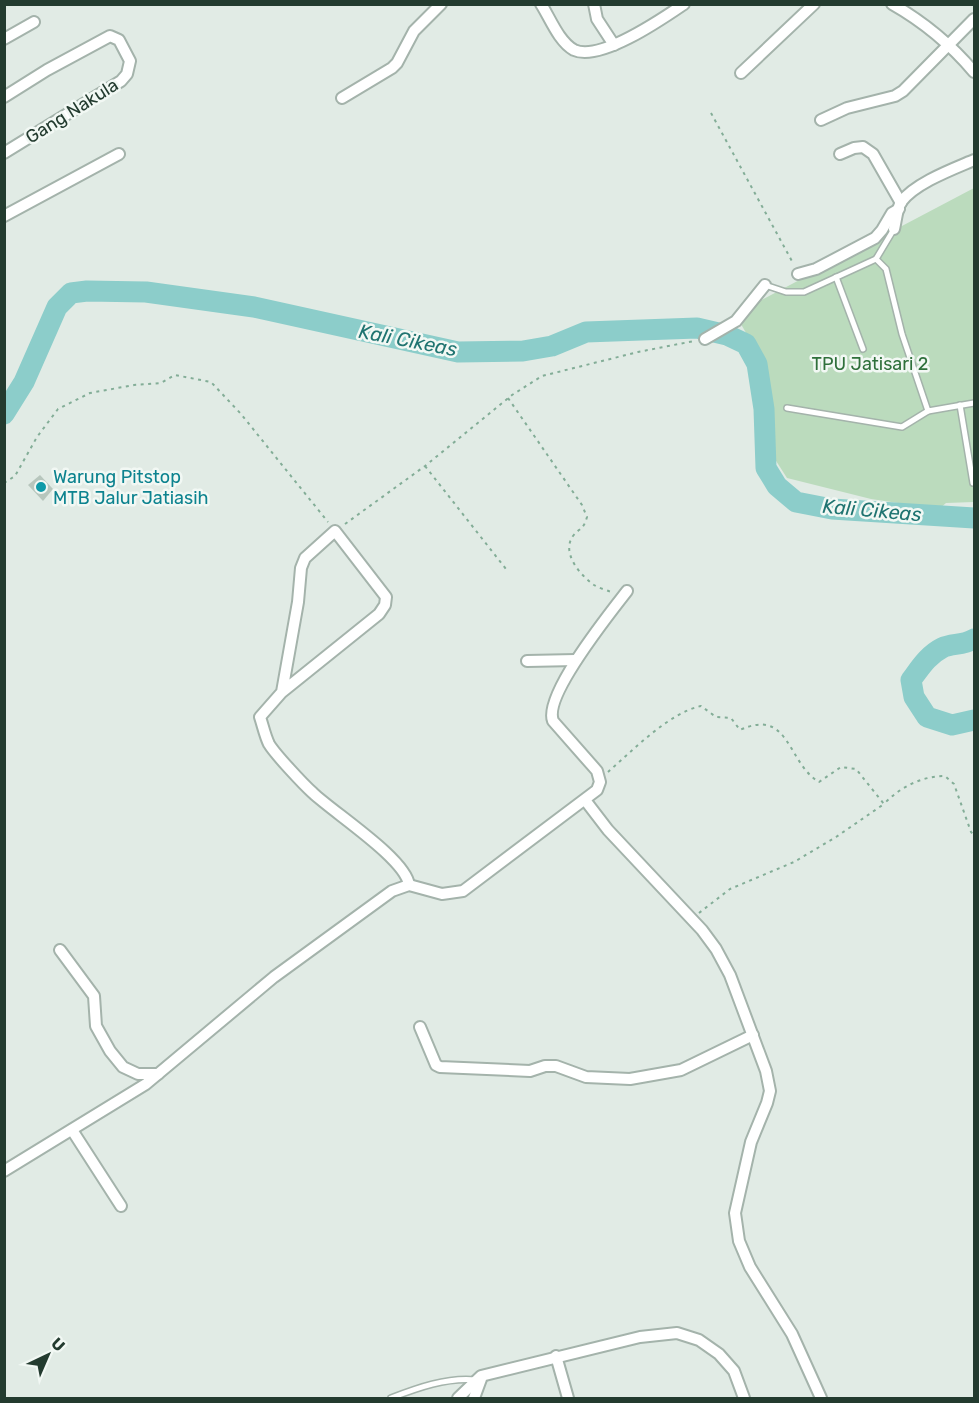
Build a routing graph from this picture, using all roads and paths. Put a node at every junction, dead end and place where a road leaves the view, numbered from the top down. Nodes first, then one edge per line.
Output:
1 (441, 4) edge
2 (541, 4) edge
3 (594, 4) edge
4 (684, 4) edge
5 (814, 4) edge
6 (892, 4) edge
7 (975, 19) edge
8 (34, 22) dead end
9 (4, 39) edge
10 (614, 45) junction
11 (948, 46) junction
12 (975, 72) edge
13 (741, 73) dead end
14 (4, 96) edge
15 (342, 98) dead end
16 (711, 113) dead end
17 (821, 120) dead end
18 (4, 153) edge
19 (119, 154) dead end
20 (840, 154) dead end
21 (975, 160) edge
22 (900, 206) junction
23 (4, 216) edge
24 (894, 229) joint
25 (876, 259) junction
26 (798, 274) joint
27 (836, 277) junction
28 (765, 285) joint
29 (705, 339) joint
30 (864, 349) dead end
31 (508, 399) junction
32 (975, 403) edge
33 (960, 405) junction
34 (787, 408) dead end
35 (928, 411) junction
36 (425, 466) junction
37 (4, 483) edge
38 (973, 483) edge
39 (335, 531) junction
40 (506, 570) dead end
41 (625, 594) joint
42 (576, 660) junction
43 (527, 661) dead end
44 (282, 692) junction
45 (600, 779) junction
46 (585, 800) junction
47 (884, 804) junction
48 (975, 835) edge
49 (409, 885) junction
50 (691, 918) junction
51 (60, 950) dead end
52 (420, 1027) dead end
53 (753, 1035) junction
54 (158, 1074) junction
55 (72, 1130) junction
56 (4, 1171) edge
57 (121, 1206) dead end
58 (556, 1356) junction
59 (479, 1378) junction
60 (390, 1398) edge
61 (458, 1398) edge
62 (474, 1398) edge
63 (568, 1398) edge
64 (744, 1398) edge
65 (820, 1398) edge

1 - 15 street
2 - 10 street
3 - 10 street
4 - 10 street
5 - 13 street
6 - 11 street
7 - 11 street
8 - 9 street
11 - 12 street
11 - 17 street
14 - 18 street, Gang Nakula
16 - 26 path
19 - 23 street
20 - 22 street
21 - 22 street
22 - 24 street
22 - 26 street
24 - 25 lane
25 - 27 lane
25 - 35 lane
27 - 28 lane
27 - 30 lane
28 - 29 street
29 - 31 path
31 - 36 path
31 - 41 path
32 - 33 lane
33 - 35 lane
33 - 38 lane
34 - 35 lane
36 - 39 path
36 - 40 path
37 - 39 path
39 - 44 street
39 - 44 street
41 - 42 street
42 - 43 street
42 - 45 street
44 - 49 street
45 - 46 street
45 - 47 path
46 - 49 street
46 - 50 street
47 - 48 path
47 - 50 path
49 - 54 street
50 - 53 street
51 - 54 street
52 - 53 street
53 - 65 street
54 - 55 street
55 - 56 street
55 - 57 street
58 - 59 street
58 - 63 street
58 - 64 street
59 - 60 lane
59 - 61 street
59 - 62 street

